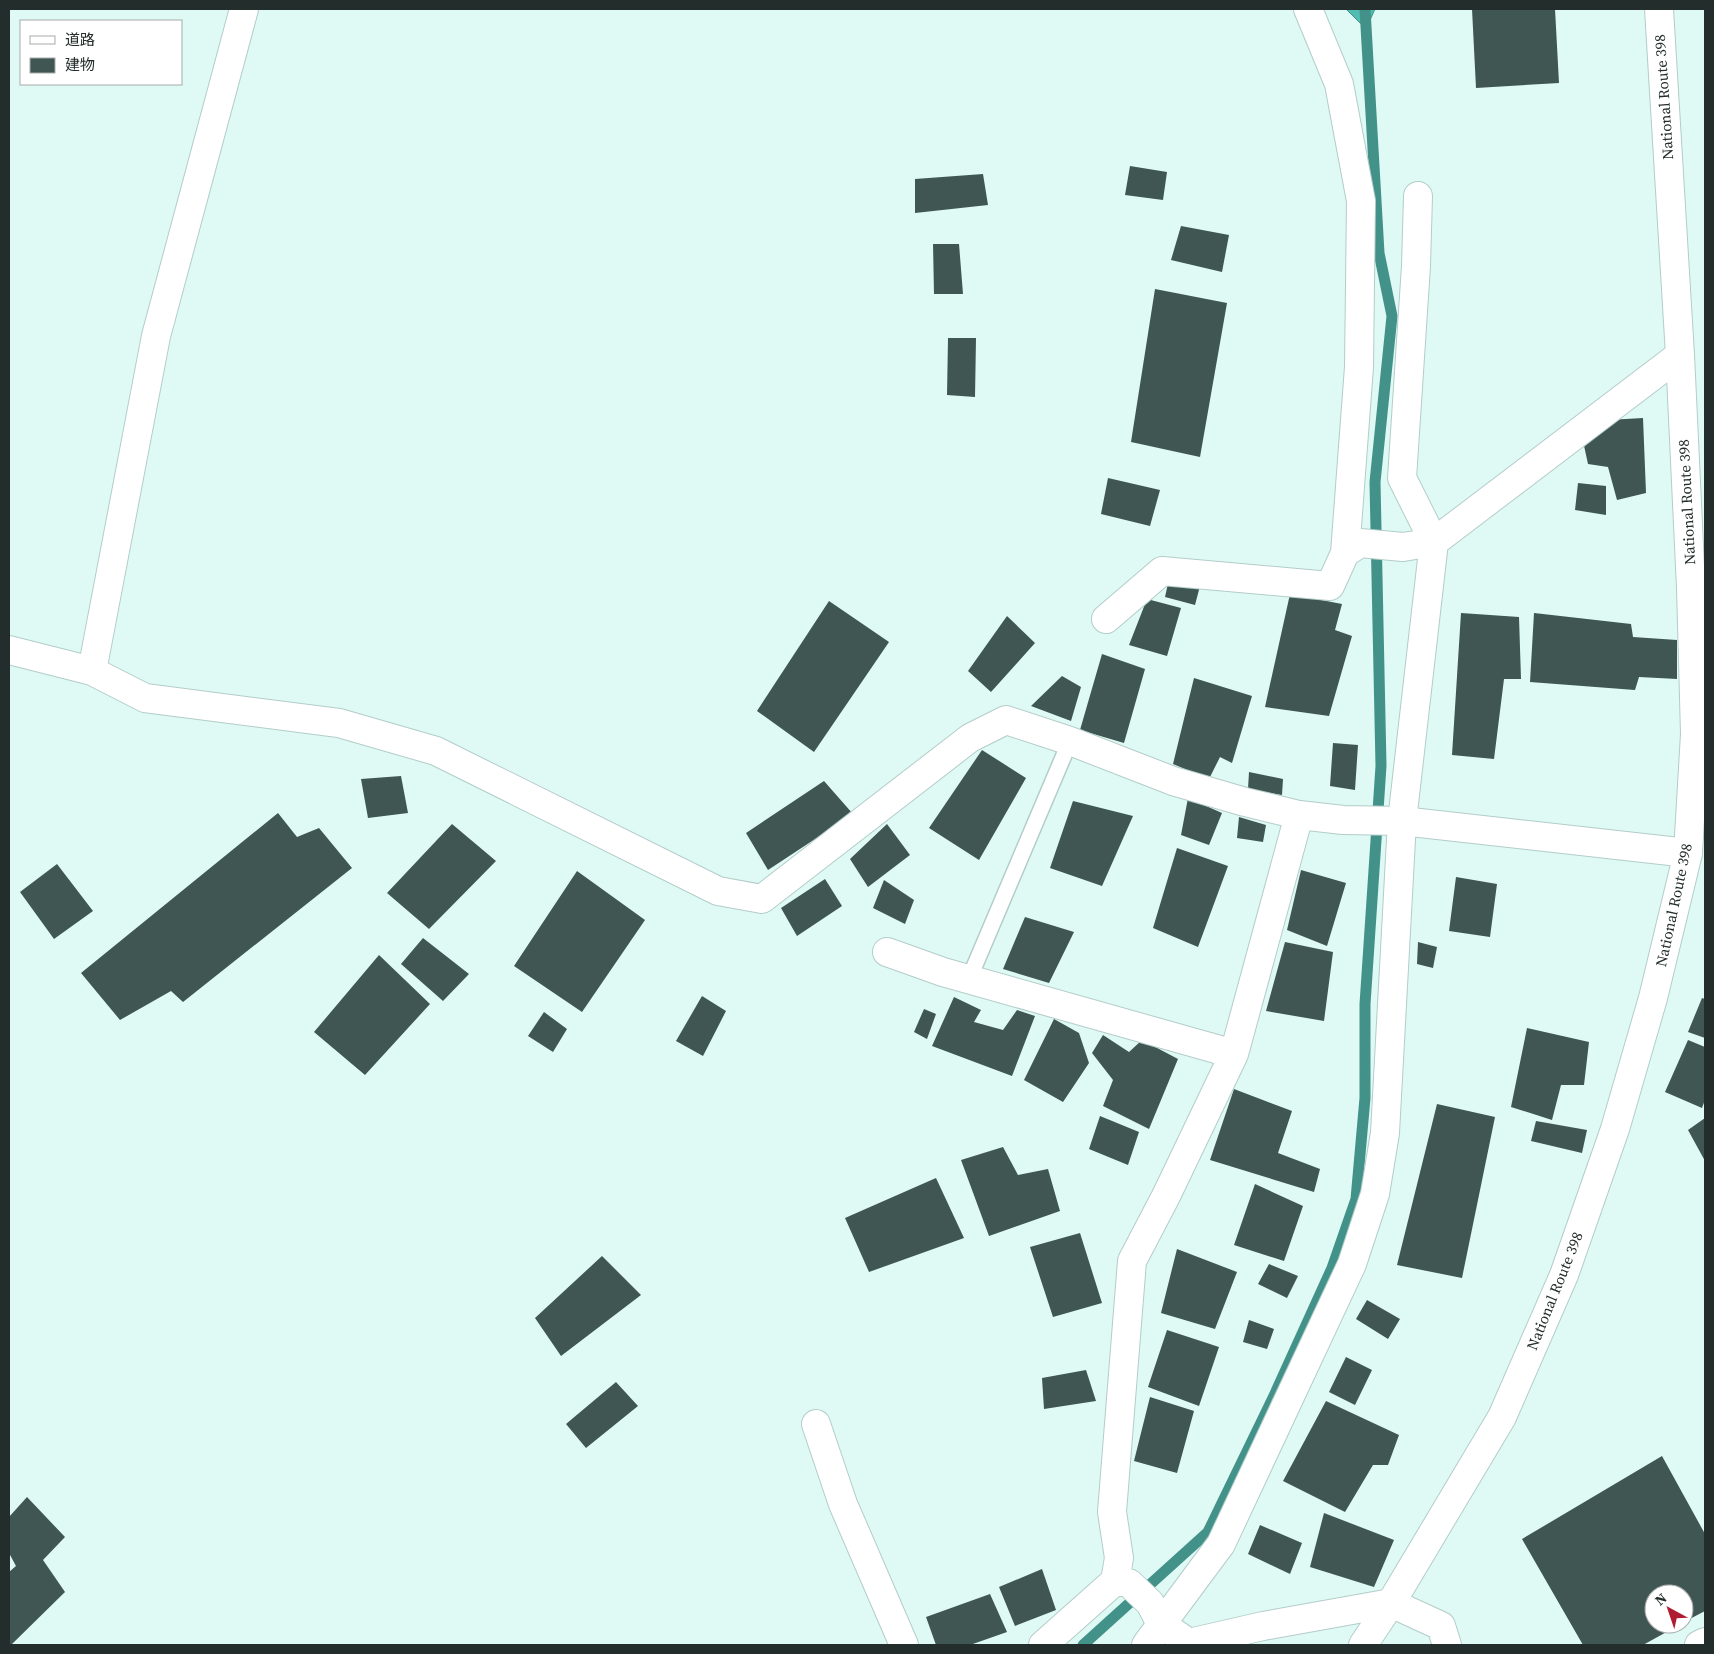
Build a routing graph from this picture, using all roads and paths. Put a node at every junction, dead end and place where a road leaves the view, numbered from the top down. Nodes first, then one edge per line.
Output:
1 (244, 9) edge
2 (1308, 9) edge
3 (1659, 9) edge
4 (1418, 196) dead end
5 (1680, 355) junction
6 (1434, 542) junction
7 (1352, 548) junction
8 (1698, 588) edge
9 (1106, 619) dead end
10 (9, 650) edge
11 (92, 671) junction
12 (1070, 741) junction
13 (1299, 815) junction
14 (1397, 820) junction
15 (1688, 853) junction
16 (887, 952) dead end
17 (969, 979) junction
18 (1234, 1054) junction
19 (816, 1424) dead end
20 (1122, 1582) junction
21 (1391, 1603) junction
22 (1152, 1624) edge
23 (1705, 1642) edge
24 (904, 1645) edge
25 (1043, 1645) edge
26 (1363, 1645) edge
27 (1447, 1645) edge
28 (1699, 1645) edge

1 - 11 main road
2 - 7 main road
3 - 5 main road, National Route 398
4 - 6 main road
5 - 6 main road
5 - 8 main road, National Route 398
6 - 7 main road
6 - 14 main road
7 - 9 main road
8 - 15 main road, National Route 398
10 - 11 main road
11 - 12 main road
12 - 13 main road
12 - 17 lane
13 - 14 main road
13 - 18 main road
14 - 15 main road
14 - 22 main road
15 - 21 main road, National Route 398
16 - 17 main road
17 - 18 main road
18 - 20 main road
19 - 24 main road
20 - 22 main road
20 - 25 main road
21 - 22 main road
21 - 26 main road, National Route 398
21 - 27 main road
23 - 28 main road

